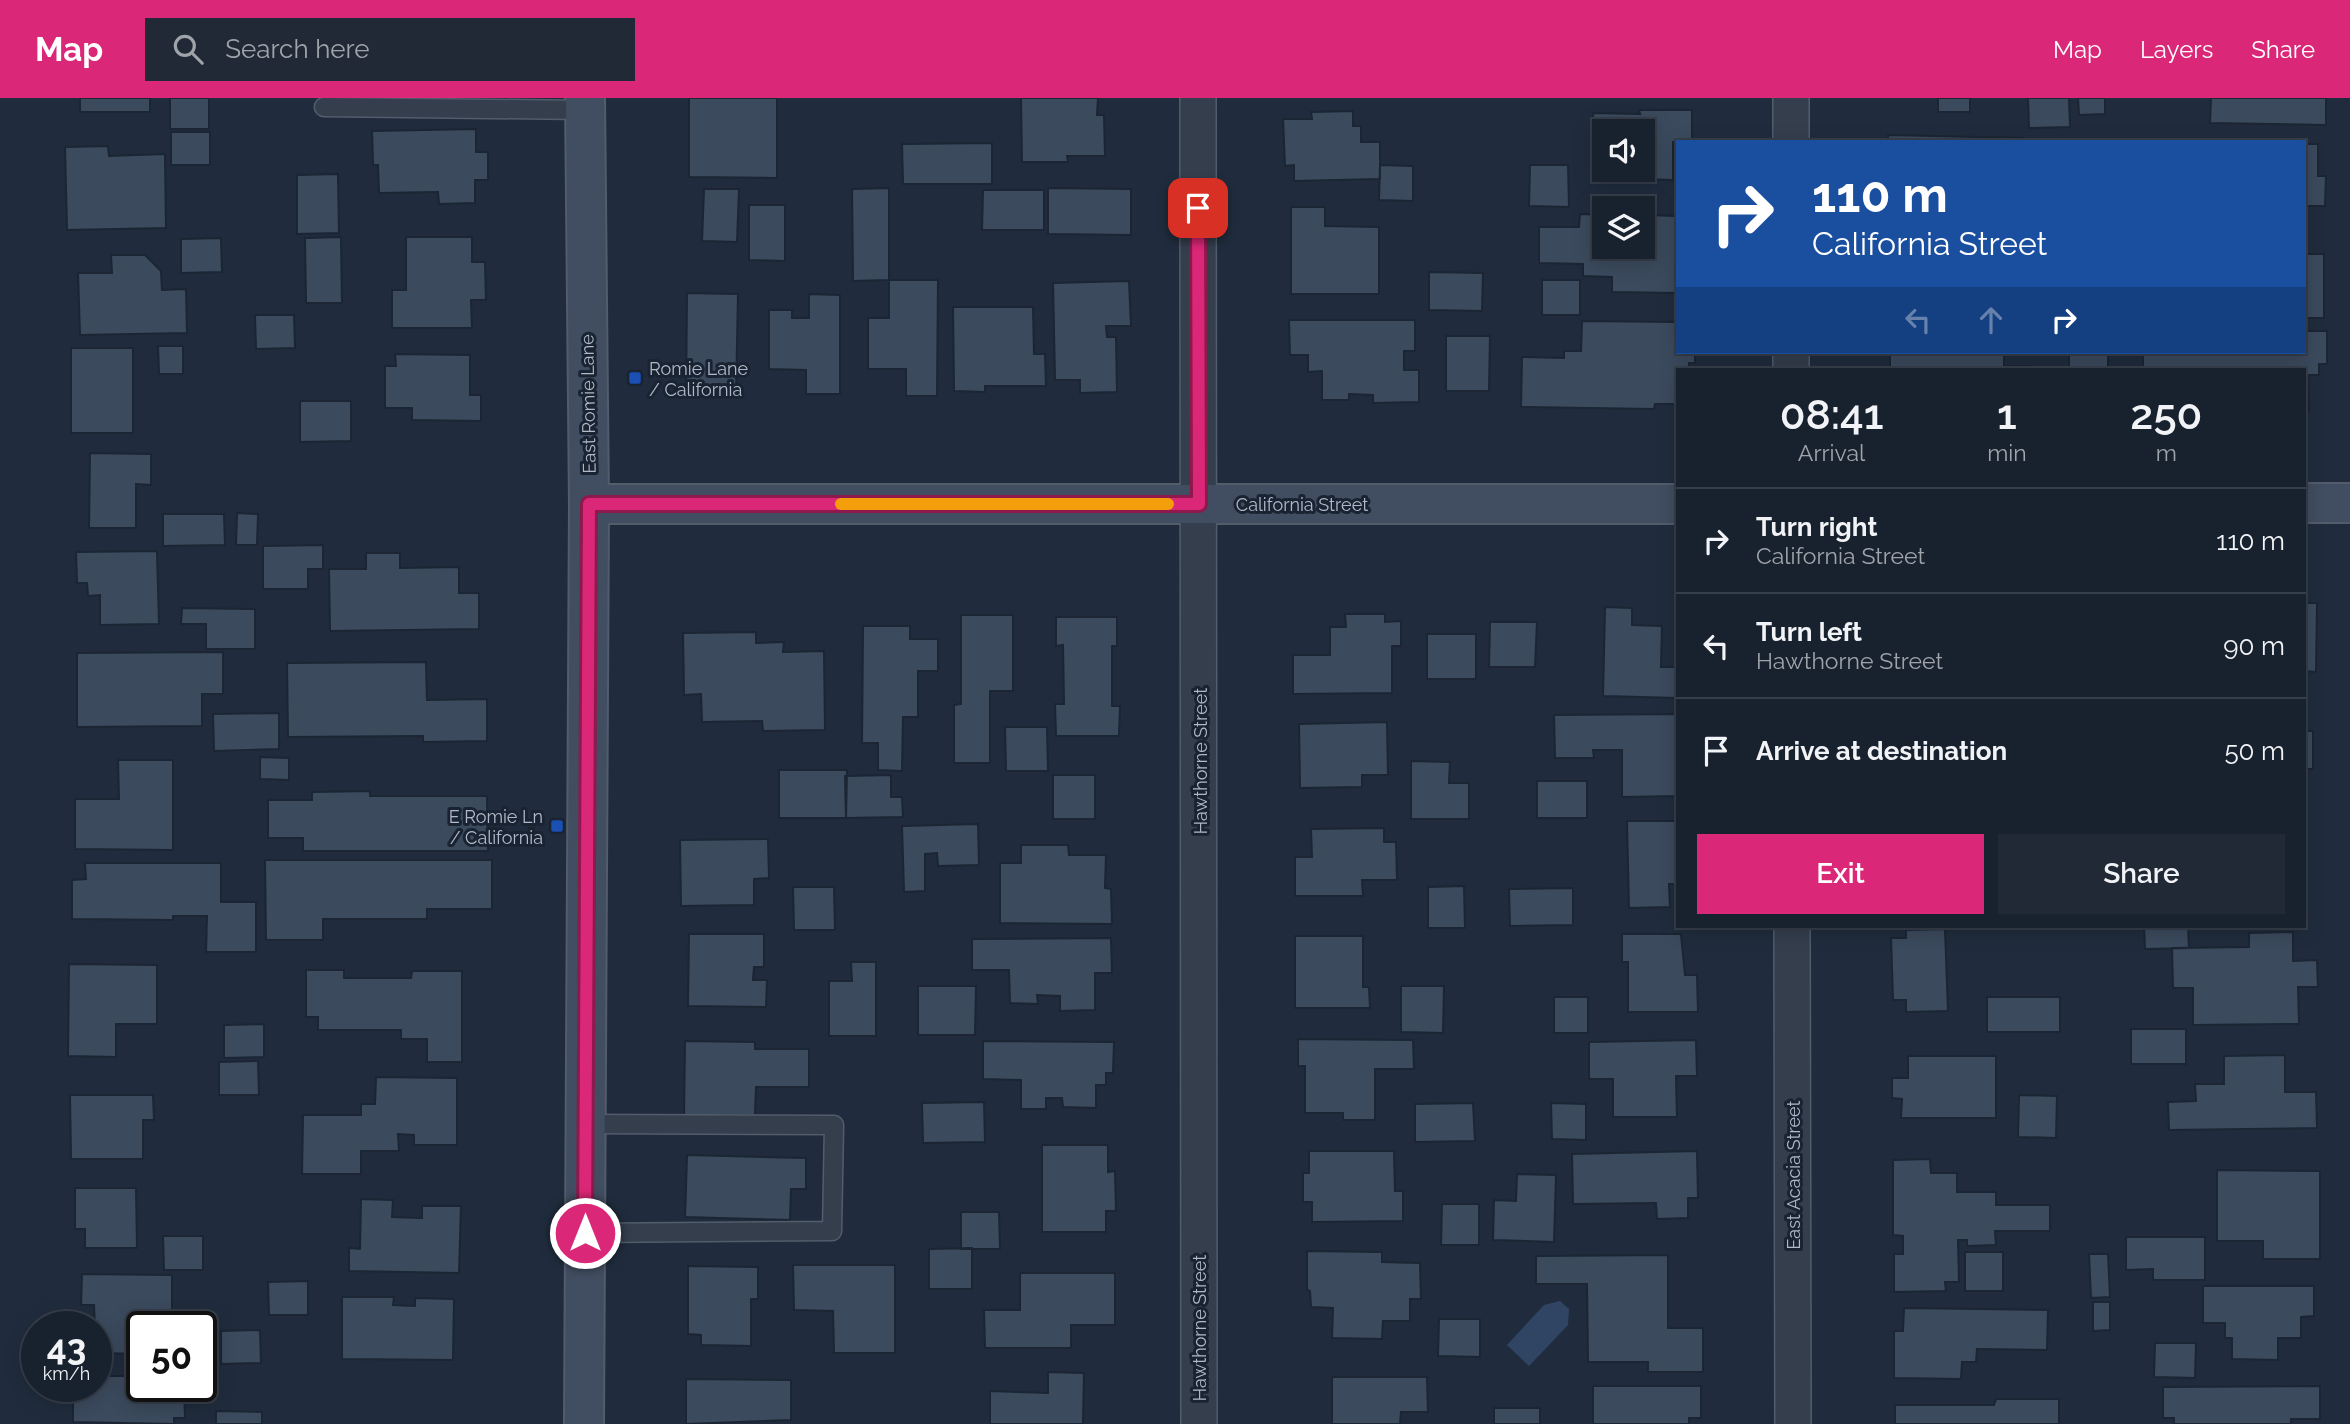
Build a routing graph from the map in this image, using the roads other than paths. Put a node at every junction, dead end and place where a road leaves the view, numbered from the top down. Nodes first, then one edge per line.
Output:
1 (1198, 98) edge
2 (1791, 98) edge
3 (585, 104) edge
4 (324, 107) dead end
5 (1791, 140) edge
6 (1676, 503) edge
7 (2306, 503) edge
8 (2350, 503) edge
9 (589, 504) junction
10 (1199, 504) junction
11 (1792, 928) edge
12 (585, 1124) junction
13 (585, 1233) junction
14 (583, 1424) edge
15 (1199, 1424) edge
16 (1793, 1424) edge

1 - 10 street, Hawthorne Street
2 - 5 street
3 - 4 lane
3 - 9 main road, East Romie Lane
6 - 10 main road, California Street
7 - 8 main road
9 - 10 main road, California Street
9 - 12 main road, East Romie Lane
10 - 15 street, Hawthorne Street
11 - 16 street, East Acacia Street
12 - 13 main road, East Romie Lane
12 - 13 lane
13 - 14 main road, East Romie Lane

